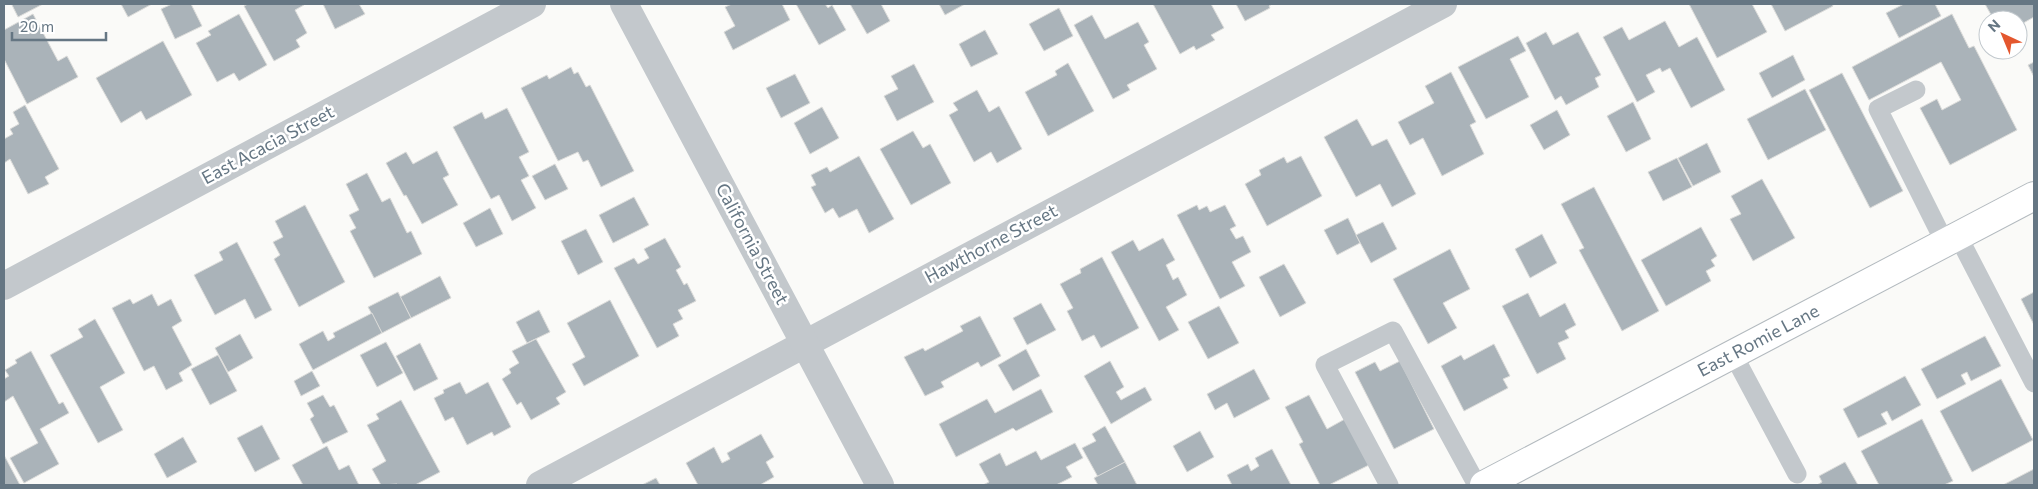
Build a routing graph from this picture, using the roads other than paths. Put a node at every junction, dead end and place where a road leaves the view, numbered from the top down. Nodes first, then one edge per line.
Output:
1 (532, 4) edge
2 (624, 4) edge
3 (1443, 4) edge
4 (1916, 90) dead end
5 (2034, 196) edge
6 (1952, 240) junction
7 (4, 286) edge
8 (805, 343) junction
9 (1733, 354) junction
10 (2034, 383) edge
11 (1797, 474) dead end
12 (540, 485) edge
13 (880, 485) edge
14 (1390, 485) edge
15 (1477, 485) edge
16 (1484, 485) edge

1 - 7 street, East Acacia Street
2 - 8 street, California Street
3 - 8 street, Hawthorne Street
4 - 6 lane
5 - 6 main road, East Romie Lane
6 - 9 main road, East Romie Lane
6 - 10 lane
8 - 12 street, Hawthorne Street
8 - 13 street, California Street
9 - 11 lane
9 - 16 main road, East Romie Lane
14 - 15 lane

